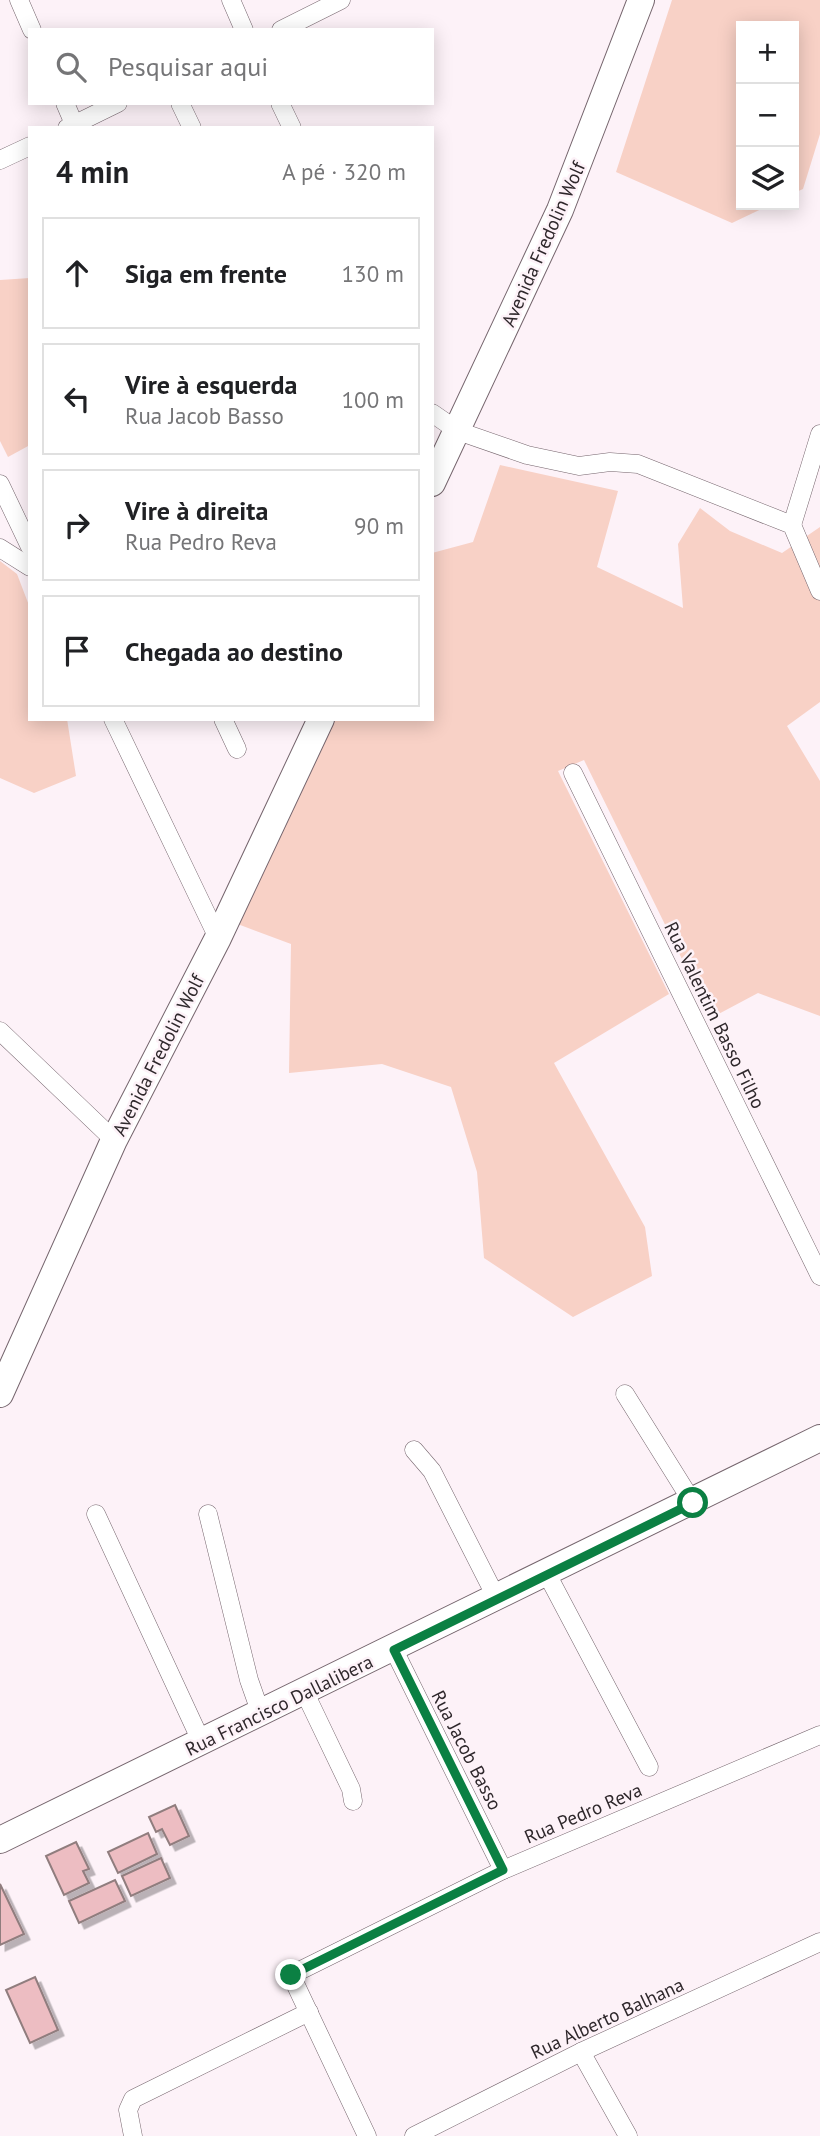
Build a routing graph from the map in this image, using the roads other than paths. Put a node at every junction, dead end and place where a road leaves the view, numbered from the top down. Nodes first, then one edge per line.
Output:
1 (19, 0) edge
2 (231, 0) edge
3 (341, 0) edge
4 (641, 0) edge
5 (31, 28) edge
6 (243, 28) edge
7 (285, 28) edge
8 (65, 105) edge
9 (114, 105) edge
10 (181, 105) edge
11 (281, 105) edge
12 (70, 126) edge
13 (191, 126) edge
14 (291, 126) edge
15 (28, 147) edge
16 (0, 160) edge
17 (434, 414) edge
18 (458, 431) junction
19 (820, 434) edge
20 (434, 479) edge
21 (0, 484) edge
22 (792, 524) junction
23 (28, 543) edge
24 (0, 548) edge
25 (28, 566) edge
26 (820, 591) edge
27 (114, 721) edge
28 (224, 721) edge
29 (320, 721) edge
30 (237, 749) dead end
31 (573, 773) dead end
32 (218, 938) junction
33 (0, 1031) edge
34 (114, 1140) junction
35 (820, 1276) edge
36 (0, 1394) edge
37 (625, 1394) dead end
38 (820, 1438) edge
39 (414, 1450) dead end
40 (693, 1503) junction
41 (96, 1514) dead end
42 (208, 1514) dead end
43 (547, 1574) junction
44 (497, 1599) junction
45 (394, 1650) junction
46 (305, 1693) junction
47 (261, 1714) junction
48 (820, 1734) edge
49 (202, 1742) junction
50 (649, 1767) dead end
51 (353, 1801) dead end
52 (0, 1840) edge
53 (503, 1870) junction
54 (820, 1942) edge
55 (309, 2012) junction
56 (581, 2052) junction
57 (133, 2136) edge
58 (367, 2136) edge
59 (414, 2136) edge
60 (628, 2136) edge

1 - 5 street
2 - 6 street
3 - 7 street
4 - 18 main road, Avenida Fredolin Wolf
8 - 12 street
9 - 12 street
10 - 13 street
11 - 14 street
15 - 16 street
17 - 18 street
18 - 20 main road, Avenida Fredolin Wolf
18 - 22 street
19 - 22 street
21 - 23 street
22 - 26 street
24 - 25 street
27 - 32 street
28 - 30 street
29 - 32 main road, Avenida Fredolin Wolf
31 - 35 street, Rua Valentim Basso Filho
32 - 34 main road, Avenida Fredolin Wolf
33 - 34 street
34 - 36 main road, Avenida Fredolin Wolf
37 - 40 street
38 - 40 main road, Rua Francisco Dallalibera
39 - 44 street
40 - 43 main road, Rua Francisco Dallalibera
41 - 49 street
42 - 47 street
43 - 44 main road, Rua Francisco Dallalibera
43 - 50 street
44 - 45 main road, Rua Francisco Dallalibera
45 - 46 main road, Rua Francisco Dallalibera
45 - 53 street, Rua Jacob Basso
46 - 47 main road, Rua Francisco Dallalibera
46 - 51 street
47 - 49 main road, Rua Francisco Dallalibera
48 - 53 street, Rua Pedro Reva
49 - 52 main road, Rua Francisco Dallalibera
53 - 55 street, Rua Pedro Reva
54 - 56 street, Rua Alberto Balhana
55 - 57 street
55 - 58 street
56 - 59 street, Rua Alberto Balhana
56 - 60 street

